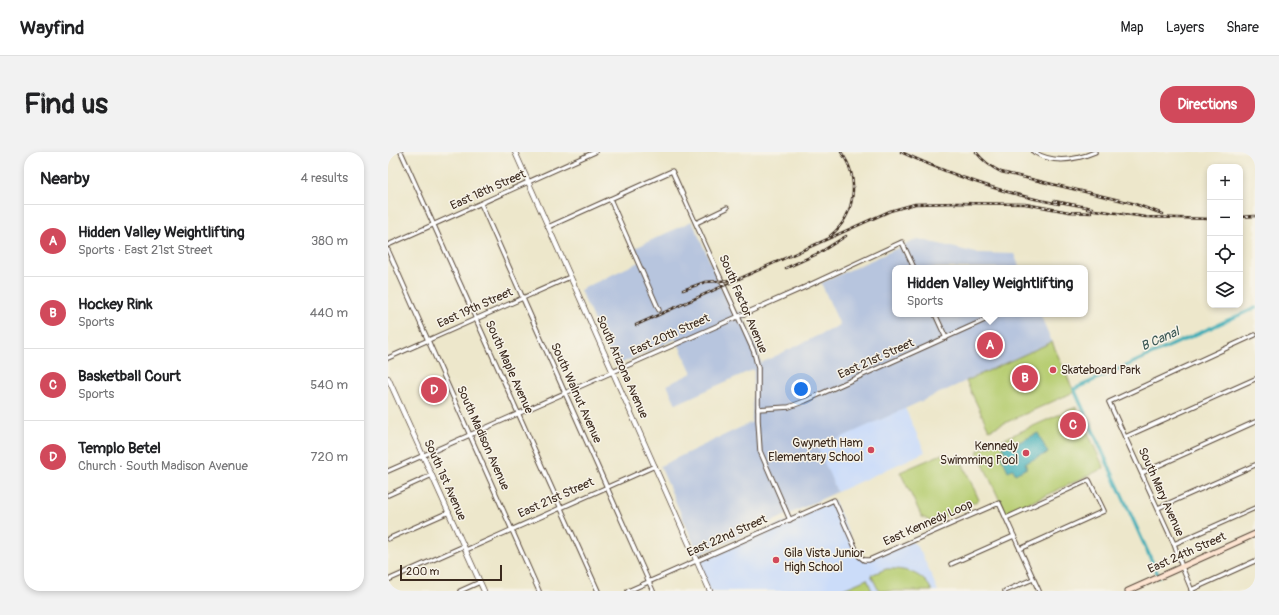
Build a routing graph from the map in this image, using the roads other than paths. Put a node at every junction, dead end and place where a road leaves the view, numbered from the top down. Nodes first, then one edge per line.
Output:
1 (402, 152) edge
2 (515, 152) edge
3 (595, 152) edge
4 (1034, 152) edge
5 (1095, 152) edge
6 (528, 182) junction
7 (610, 200) junction
8 (481, 204) junction
9 (728, 208) dead end
10 (696, 223) junction
11 (434, 224) junction
12 (548, 227) junction
13 (388, 245) edge
14 (388, 250) edge
15 (913, 265) edge
16 (570, 277) junction
17 (523, 298) junction
18 (659, 310) dead end
19 (738, 316) junction
20 (936, 317) edge
21 (992, 317) edge
22 (476, 319) junction
23 (1255, 335) edge
24 (946, 338) junction
25 (428, 340) junction
26 (388, 358) edge
27 (614, 372) junction
28 (388, 378) edge
29 (1255, 378) edge
30 (565, 393) junction
31 (758, 409) junction
32 (518, 414) junction
33 (1255, 422) edge
34 (471, 435) junction
35 (1125, 437) junction
36 (424, 455) junction
37 (1255, 465) edge
38 (655, 466) junction
39 (388, 471) edge
40 (1142, 473) junction
41 (432, 475) junction
42 (607, 486) junction
43 (388, 495) edge
44 (560, 507) junction
45 (1158, 508) junction
46 (1255, 508) edge
47 (449, 512) junction
48 (1006, 518) junction
49 (790, 520) junction
50 (512, 529) junction
51 (1255, 534) edge
52 (1014, 536) junction
53 (388, 539) edge
54 (1174, 544) junction
55 (465, 548) junction
56 (1020, 548) junction
57 (864, 560) joint
58 (696, 561) junction
59 (1255, 561) edge
60 (951, 564) dead end
61 (1182, 567) junction
62 (1033, 579) junction
63 (388, 580) edge
64 (480, 582) junction
65 (649, 582) junction
66 (1136, 589) edge
67 (1192, 590) edge
68 (460, 591) edge
69 (484, 591) edge
70 (539, 591) edge
71 (598, 591) edge
72 (628, 591) edge
73 (654, 591) edge
74 (710, 591) edge
75 (1005, 591) edge
76 (1039, 591) edge
77 (1128, 591) edge

1 - 11 street, South Maple Avenue
2 - 6 street, South Arizona Avenue
3 - 6 street, East 18th Street
4 - 5 street
6 - 8 street, East 18th Street
6 - 12 street, South Arizona Avenue
7 - 10 street, South Factor Avenue
7 - 12 street
7 - 18 street
8 - 11 street, East 18th Street
8 - 17 street, South Walnut Avenue
9 - 10 street
10 - 19 street, South Factor Avenue
11 - 13 street, East 18th Street
11 - 22 street, South Maple Avenue
12 - 16 street, South Arizona Avenue
14 - 25 street, South Madison Avenue
15 - 19 street, East 20th Street
16 - 17 street, East 19th Street
16 - 27 street, South Arizona Avenue
17 - 22 street, East 19th Street
17 - 30 street, South Walnut Avenue
19 - 27 street, East 20th Street
19 - 31 street, South Factor Avenue
20 - 24 street
21 - 24 street, East 21st Street
22 - 25 street, East 19th Street
22 - 32 street, South Maple Avenue
23 - 35 street, South Mary Avenue
24 - 31 street, East 21st Street
25 - 26 street, East 19th Street
25 - 34 street, South Madison Avenue
27 - 30 street, East 20th Street
27 - 38 street, South Arizona Avenue
28 - 36 street, South 1st Avenue
29 - 35 street
30 - 32 street, East 20th Street
30 - 42 street, South Walnut Avenue
31 - 49 street, South Factor Avenue
32 - 34 street, East 20th Street
32 - 44 street, South Maple Avenue
33 - 40 street
34 - 36 street, East 20th Street
34 - 50 street, South Madison Avenue
35 - 40 street, South Mary Avenue
36 - 39 street, East 20th Street
36 - 41 street, South 1st Avenue
37 - 45 street
38 - 42 street, East 21st Street
38 - 58 street, South Arizona Avenue
40 - 45 street, South Mary Avenue
41 - 43 street
41 - 47 street, South 1st Avenue
42 - 44 street, East 21st Street
42 - 65 street, South Walnut Avenue
44 - 50 street, East 21st Street
44 - 71 street, South Maple Avenue
45 - 54 street, South Mary Avenue
46 - 54 street
47 - 53 street
47 - 55 street, South 1st Avenue
48 - 52 street
48 - 56 street
48 - 57 street, East Kennedy Loop
49 - 57 street, East 22nd Street
49 - 58 street, East 22nd Street
50 - 55 street, East 21st Street
50 - 70 street, South Madison Avenue
51 - 61 main road, East 24th Street
52 - 56 street
52 - 60 street
54 - 61 street, South Mary Avenue
55 - 63 street, East 21st Street
55 - 64 street, South 1st Avenue
56 - 62 street
58 - 65 street, East 22nd Street
58 - 74 street, South Arizona Avenue
59 - 67 street
61 - 66 main road, East 24th Street
61 - 67 street, South Mary Avenue
62 - 75 street
62 - 76 street
64 - 68 street
64 - 69 street, South 1st Avenue
65 - 72 street, East 22nd Street
65 - 73 street, South Walnut Avenue
66 - 77 main road, East 24th Street

